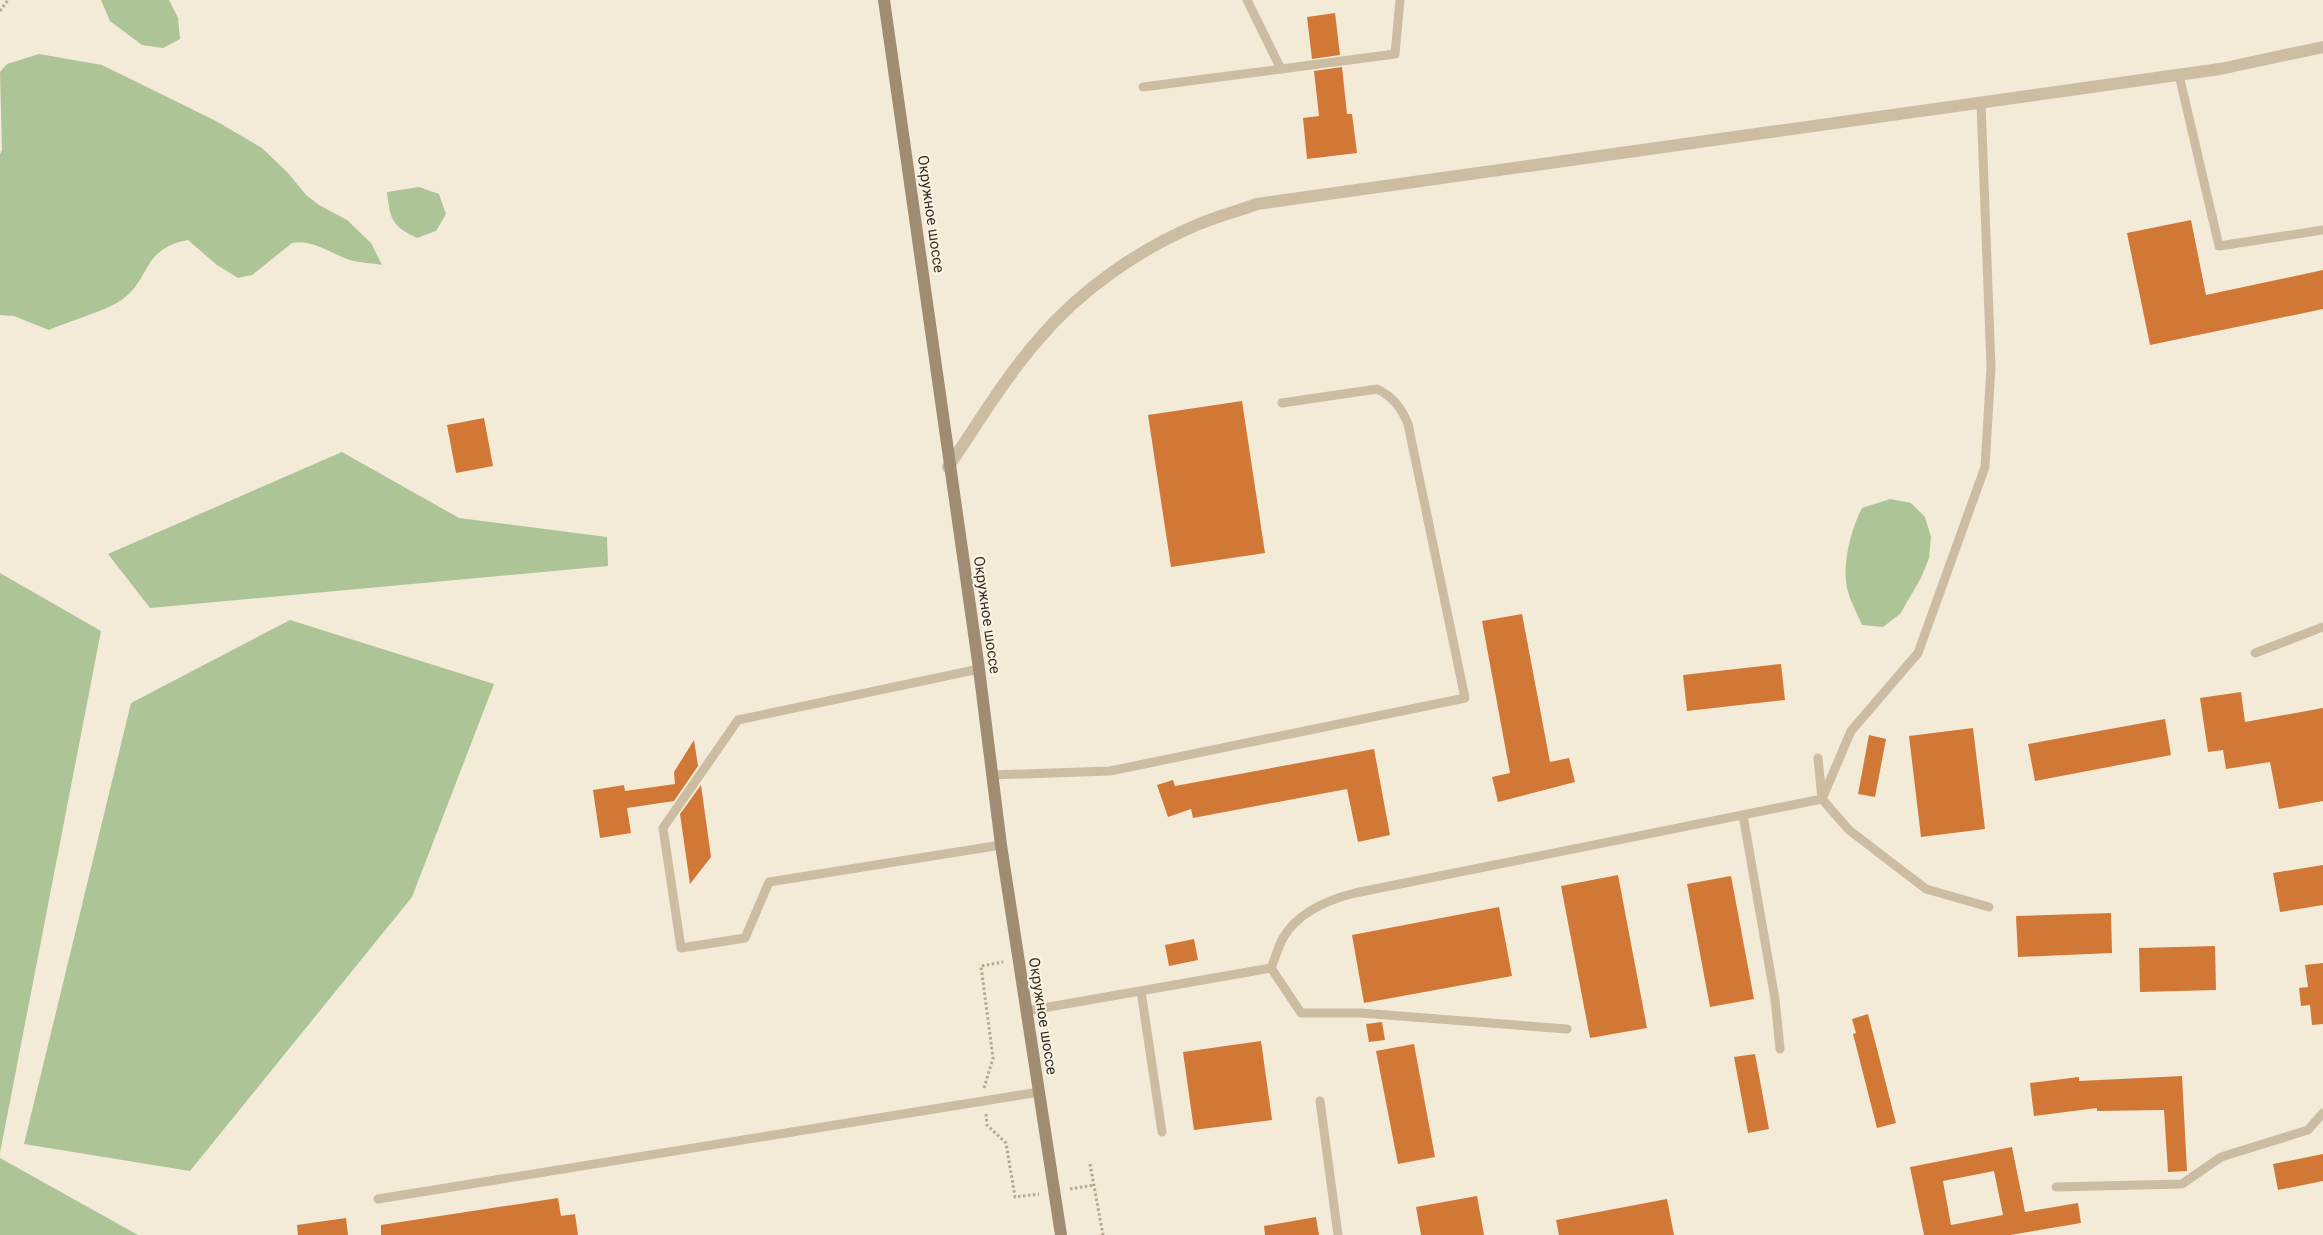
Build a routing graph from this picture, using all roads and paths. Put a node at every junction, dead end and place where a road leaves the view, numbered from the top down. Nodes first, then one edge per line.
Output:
1 (8, 0) edge
2 (884, 0) edge
3 (1247, 0) edge
4 (1400, 0) edge
5 (0, 12) edge
6 (2323, 47) edge
7 (1281, 69) junction
8 (2179, 75) junction
9 (1143, 87) dead end
10 (1981, 103) junction
11 (2323, 230) edge
12 (1282, 403) dead end
13 (948, 467) junction
14 (2323, 627) edge
15 (2254, 653) dead end
16 (979, 670) junction
17 (1818, 758) dead end
18 (991, 775) junction
19 (1822, 799) junction
20 (1743, 815) junction
21 (1002, 845) junction
22 (1989, 907) dead end
23 (1272, 968) junction
24 (1141, 991) junction
25 (1026, 1011) junction
26 (1567, 1030) dead end
27 (1780, 1048) dead end
28 (1039, 1092) junction
29 (1320, 1101) dead end
30 (2323, 1113) edge
31 (1162, 1132) dead end
32 (1090, 1164) dead end
33 (2056, 1187) dead end
34 (378, 1199) dead end
35 (1061, 1235) edge
36 (1103, 1235) edge
37 (1338, 1235) edge

1 - 5 path
2 - 13 street, Окружное шоссе
3 - 7 lane
4 - 7 lane
6 - 8 street
7 - 9 lane
8 - 10 street
8 - 11 lane
10 - 13 street
10 - 19 lane
12 - 18 lane
13 - 16 street, Окружное шоссе
14 - 15 lane
16 - 18 street, Окружное шоссе
16 - 21 lane
17 - 19 lane
18 - 21 street, Окружное шоссе
19 - 20 lane
19 - 22 lane
20 - 23 lane
20 - 27 lane
21 - 25 street, Окружное шоссе
23 - 24 lane
23 - 26 lane
24 - 25 lane
24 - 31 lane
25 - 28 street, Окружное шоссе
28 - 34 lane
28 - 35 street, Окружное шоссе
29 - 37 lane
30 - 33 lane
32 - 36 path

